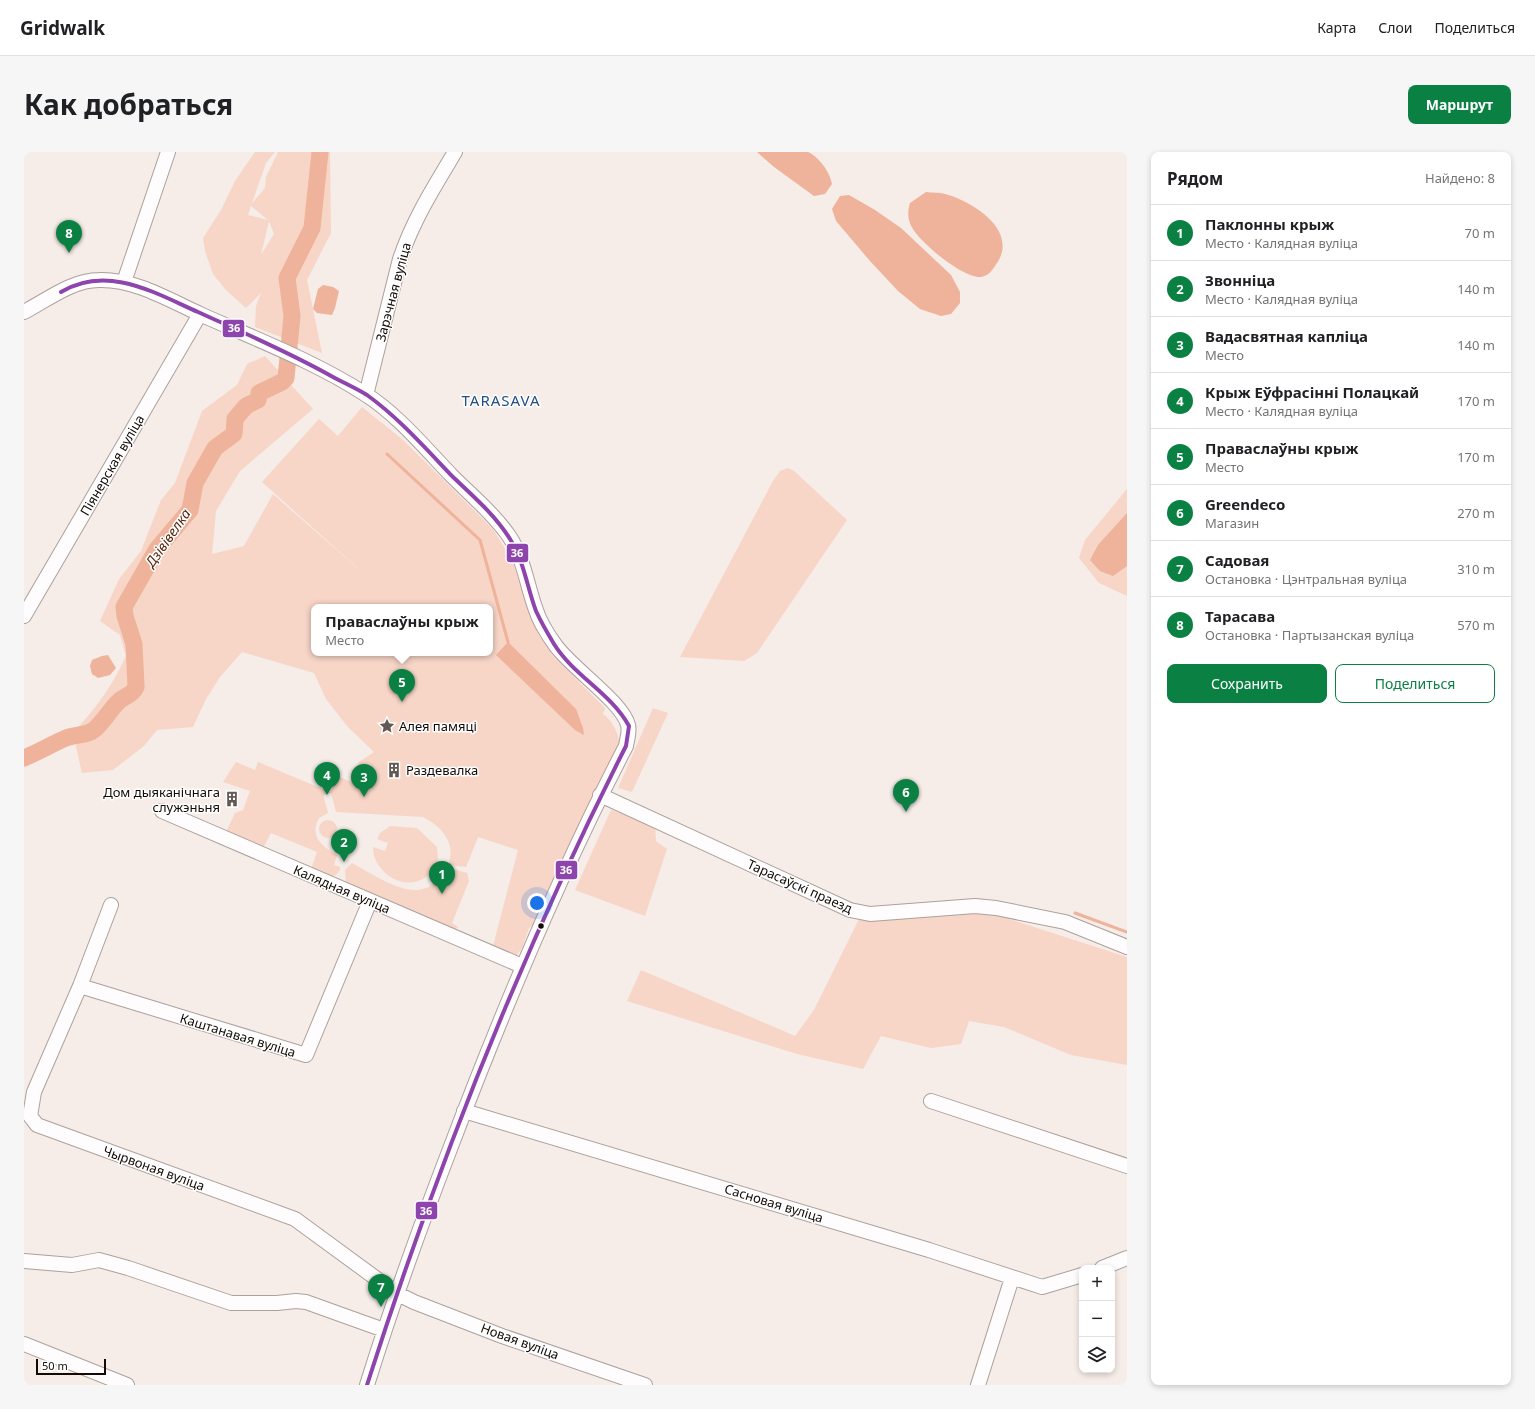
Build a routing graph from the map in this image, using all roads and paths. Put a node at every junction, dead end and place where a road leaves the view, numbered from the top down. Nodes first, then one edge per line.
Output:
1 (168, 152) edge
2 (455, 152) edge
3 (124, 282) junction
4 (24, 312) edge
5 (200, 314) junction
6 (366, 395) junction
7 (24, 616) edge
8 (600, 795) junction
9 (162, 811) dead end
10 (370, 901) junction
11 (112, 905) dead end
12 (1127, 947) edge
13 (522, 966) junction
14 (80, 986) junction
15 (931, 1101) dead end
16 (464, 1111) junction
17 (1127, 1166) edge
18 (1127, 1258) edge
19 (24, 1261) edge
20 (1110, 1265) edge
21 (1079, 1276) edge
22 (1012, 1278) junction
23 (396, 1293) junction
24 (384, 1330) junction
25 (24, 1344) edge
26 (127, 1385) edge
27 (367, 1385) edge
28 (645, 1385) edge
29 (978, 1385) edge

1 - 3 street
2 - 6 street, Зарэчная вуліца
3 - 4 street
3 - 5 street
5 - 6 street
5 - 7 street, Піянерская вуліца
6 - 8 street
8 - 12 street, Тарасаўскі праезд
8 - 13 street
9 - 10 street, Калядная вуліца
10 - 13 street, Калядная вуліца
10 - 14 street, Каштанавая вуліца
11 - 14 street, Чырвоная вуліца
13 - 16 street
14 - 23 street, Чырвоная вуліца
15 - 17 street
16 - 22 street, Сасновая вуліца
16 - 23 street
18 - 20 street
19 - 24 street
21 - 22 street, Сасновая вуліца
22 - 29 street
23 - 24 street
23 - 28 street, Новая вуліца
24 - 27 street
25 - 26 street

